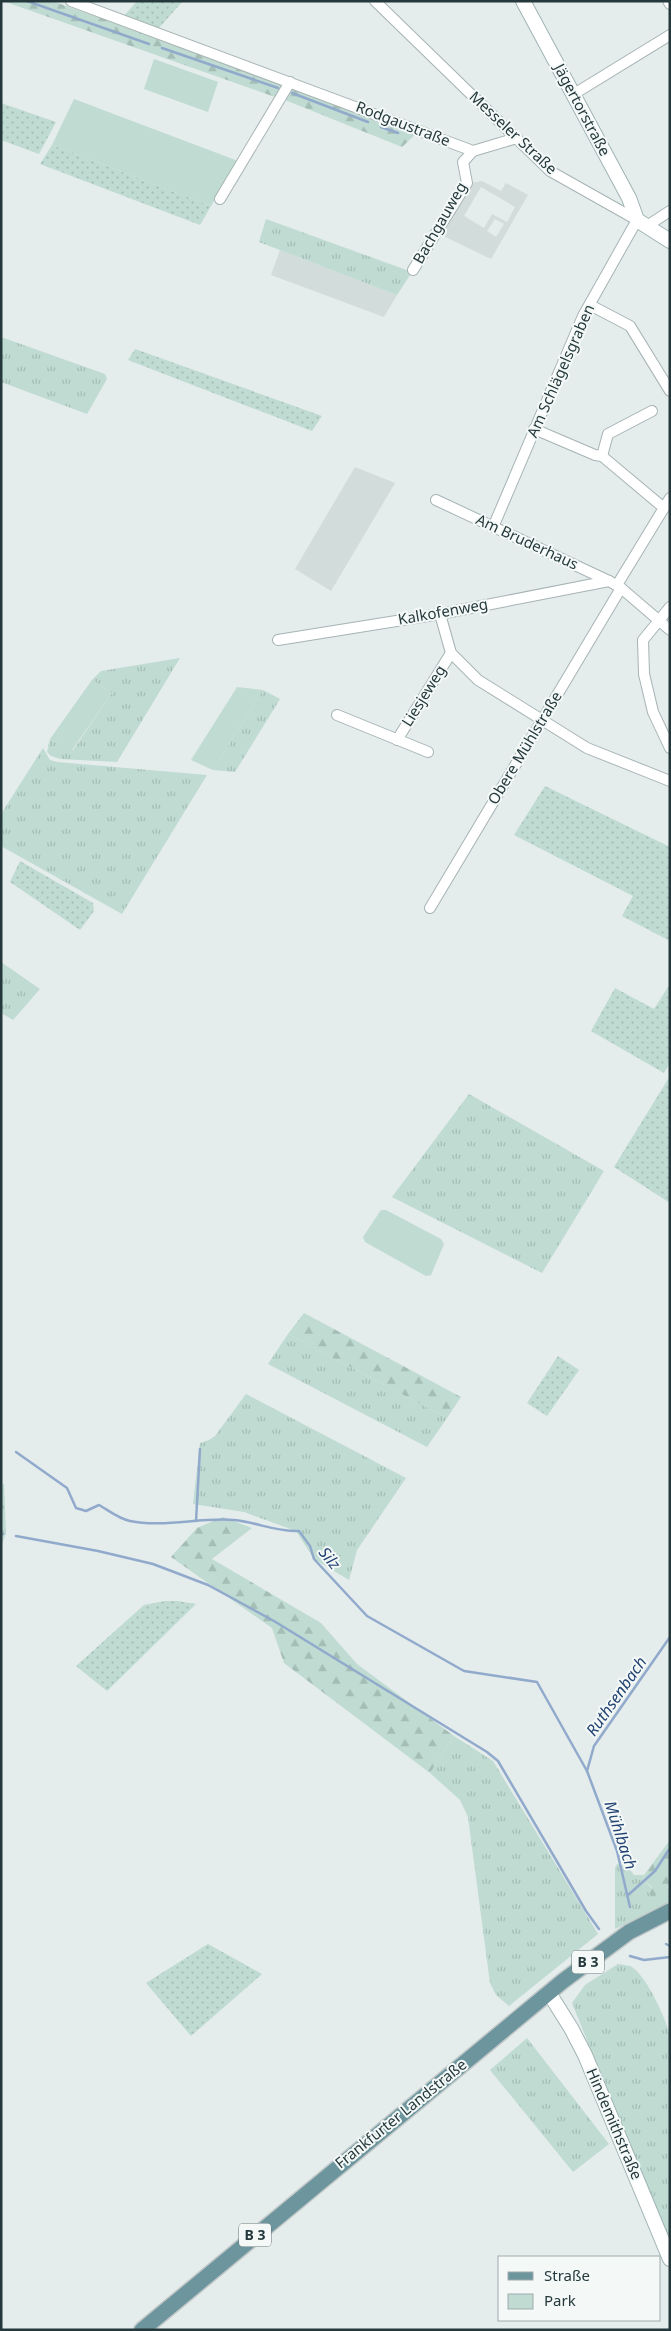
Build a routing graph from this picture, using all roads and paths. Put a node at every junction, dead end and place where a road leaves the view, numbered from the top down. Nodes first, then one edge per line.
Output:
1 (71, 1) edge
2 (375, 1) edge
3 (522, 1) edge
4 (670, 35) edge
5 (290, 82) junction
6 (574, 94) junction
7 (517, 138) junction
8 (473, 150) junction
9 (220, 199) dead end
10 (670, 212) edge
11 (642, 223) junction
12 (670, 241) edge
13 (413, 270) dead end
14 (590, 305) junction
15 (670, 391) edge
16 (652, 412) dead end
17 (534, 430) junction
18 (602, 456) junction
19 (670, 498) edge
20 (436, 500) dead end
21 (664, 508) junction
22 (494, 525) junction
23 (615, 585) junction
24 (670, 607) edge
25 (440, 614) junction
26 (659, 621) junction
27 (670, 630) edge
28 (278, 640) dead end
29 (451, 652) junction
30 (337, 715) dead end
31 (542, 721) junction
32 (397, 740) junction
33 (670, 748) edge
34 (428, 752) dead end
35 (670, 781) edge
36 (430, 908) dead end
37 (670, 1911) edge
38 (549, 1993) junction
39 (670, 2259) edge
40 (142, 2330) edge

1 - 5 street, Rodgaustraße
2 - 7 street, Messeler Straße
3 - 6 street, Jägertorstraße
4 - 6 street
5 - 8 street, Rodgaustraße
5 - 9 street
6 - 11 street, Jägertorstraße
7 - 8 street
7 - 11 street, Messeler Straße
8 - 13 street, Bachgauweg
10 - 11 street
11 - 12 street, Messeler Straße
11 - 14 street, Am Schlägelsgraben
14 - 15 street
14 - 17 street, Am Schlägelsgraben
16 - 18 street
17 - 18 street
17 - 22 street, Am Schlägelsgraben
18 - 21 street
19 - 21 street, Obere Mühlstraße
20 - 22 street, Am Bruderhaus
21 - 23 street, Obere Mühlstraße
22 - 23 street, Am Bruderhaus
23 - 25 street, Kalkofenweg
23 - 26 street, Am Bruderhaus
23 - 31 street, Obere Mühlstraße
24 - 26 street
25 - 28 street, Kalkofenweg
25 - 29 street
26 - 27 street, Am Bruderhaus
26 - 33 street
29 - 31 street
29 - 32 street, Liesjeweg
30 - 32 street, Liesjeweg
31 - 35 street
31 - 36 street, Obere Mühlstraße
32 - 34 street, Liesjeweg
37 - 38 main road, Frankfurter Landstraße / B 3
38 - 39 street, Hindemithstraße
38 - 40 main road, Frankfurter Landstraße / B 3

